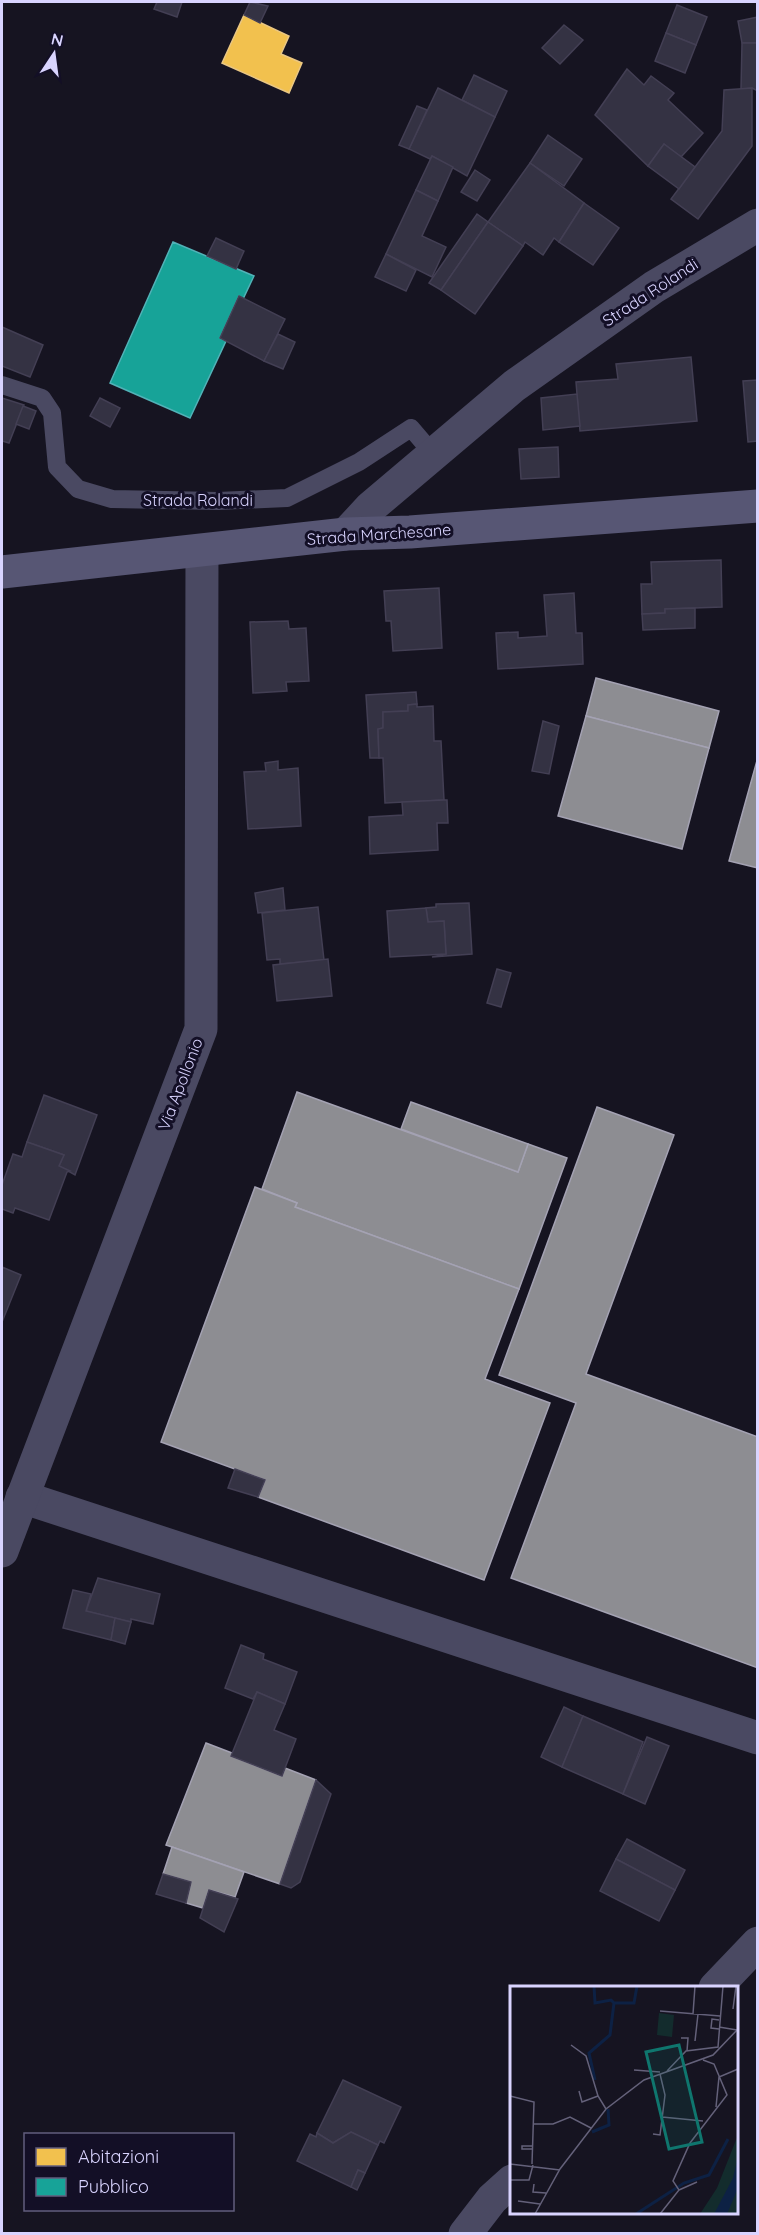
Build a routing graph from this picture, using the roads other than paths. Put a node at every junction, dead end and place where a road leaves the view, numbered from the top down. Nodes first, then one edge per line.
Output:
1 (758, 225) edge
2 (2, 385) edge
3 (434, 455) junction
4 (758, 506) edge
5 (346, 534) junction
6 (202, 551) junction
7 (2, 572) edge
8 (22, 1497) junction
9 (2, 1551) edge
10 (758, 1738) edge
11 (758, 1943) edge
12 (717, 1986) edge
13 (510, 2183) edge
14 (465, 2234) edge

1 - 3 street, Strada Rolandi
2 - 3 lane, Strada Rolandi
3 - 5 street, Strada Rolandi
4 - 5 main road, Strada Marchesane
5 - 6 main road, Strada Marchesane
6 - 7 main road, Strada Marchesane
6 - 8 street, Via Apollonio
8 - 9 street, Via Apollonio
8 - 10 street
11 - 12 street
13 - 14 street

